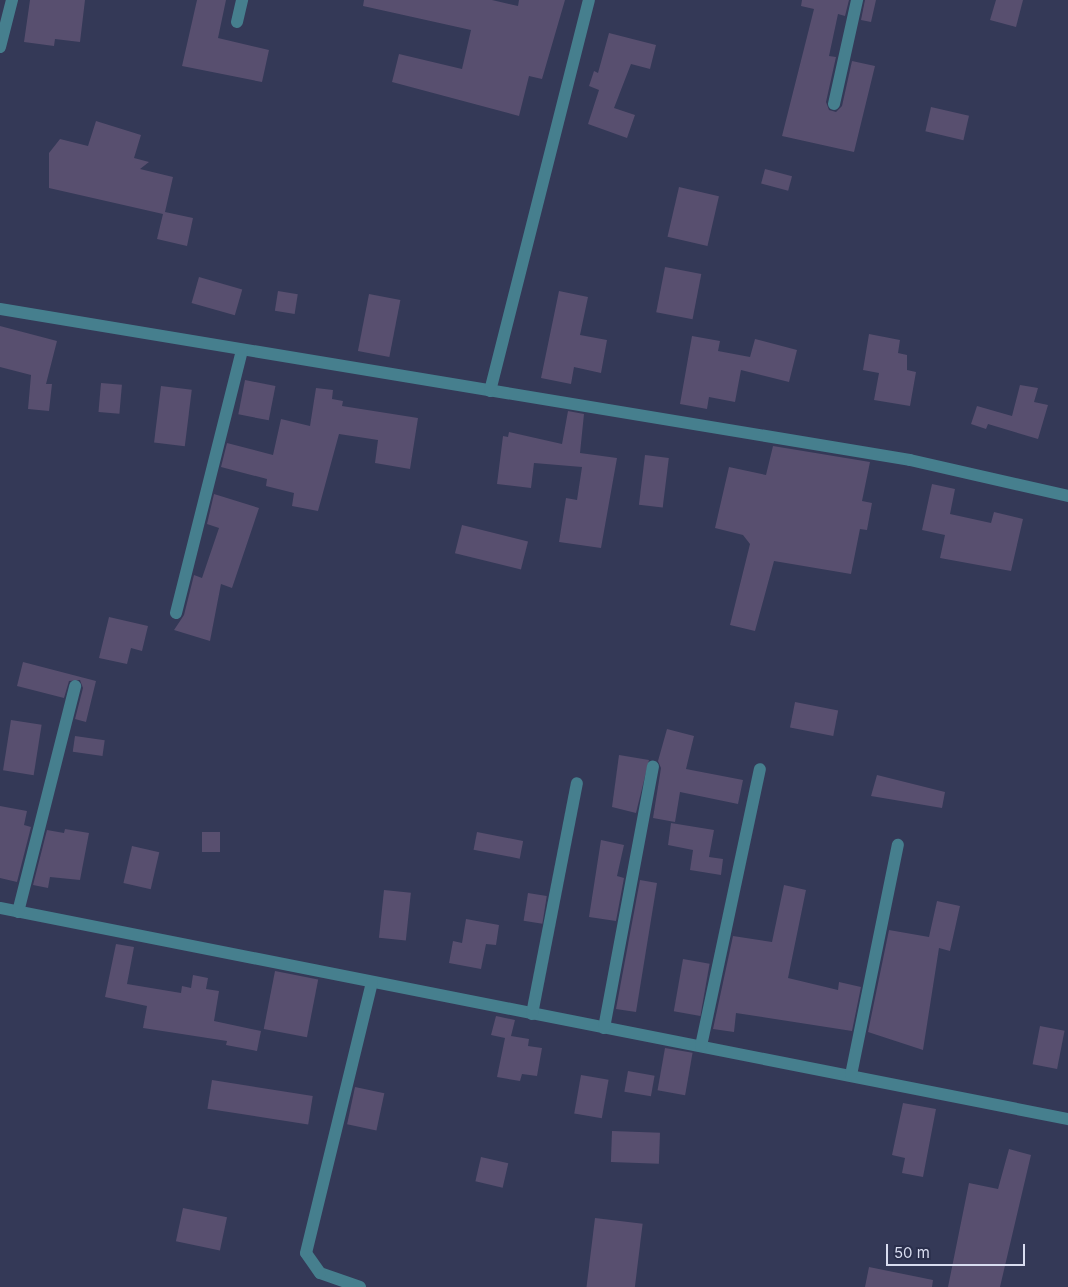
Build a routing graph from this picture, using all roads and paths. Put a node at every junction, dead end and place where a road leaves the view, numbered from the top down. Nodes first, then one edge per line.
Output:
1 (12, 0) edge
2 (242, 0) edge
3 (589, 0) edge
4 (857, 0) edge
5 (237, 22) dead end
6 (0, 47) edge
7 (834, 104) dead end
8 (0, 309) edge
9 (242, 350) junction
10 (490, 391) junction
11 (1068, 496) edge
12 (176, 613) dead end
13 (75, 686) dead end
14 (653, 767) dead end
15 (760, 768) dead end
16 (577, 782) dead end
17 (898, 845) dead end
18 (0, 908) edge
19 (18, 912) junction
20 (372, 983) junction
21 (532, 1014) junction
22 (604, 1028) junction
23 (701, 1046) junction
24 (851, 1076) junction
25 (1068, 1119) edge
26 (360, 1287) edge

1 - 6 street
2 - 5 street
3 - 10 street
4 - 7 street
8 - 9 street
9 - 10 street
9 - 12 street
10 - 11 street
13 - 19 street
14 - 22 street
15 - 23 street
16 - 21 street
17 - 24 street
18 - 19 street
19 - 20 street
20 - 21 street
20 - 26 street
21 - 22 street
22 - 23 street
23 - 24 street
24 - 25 street

